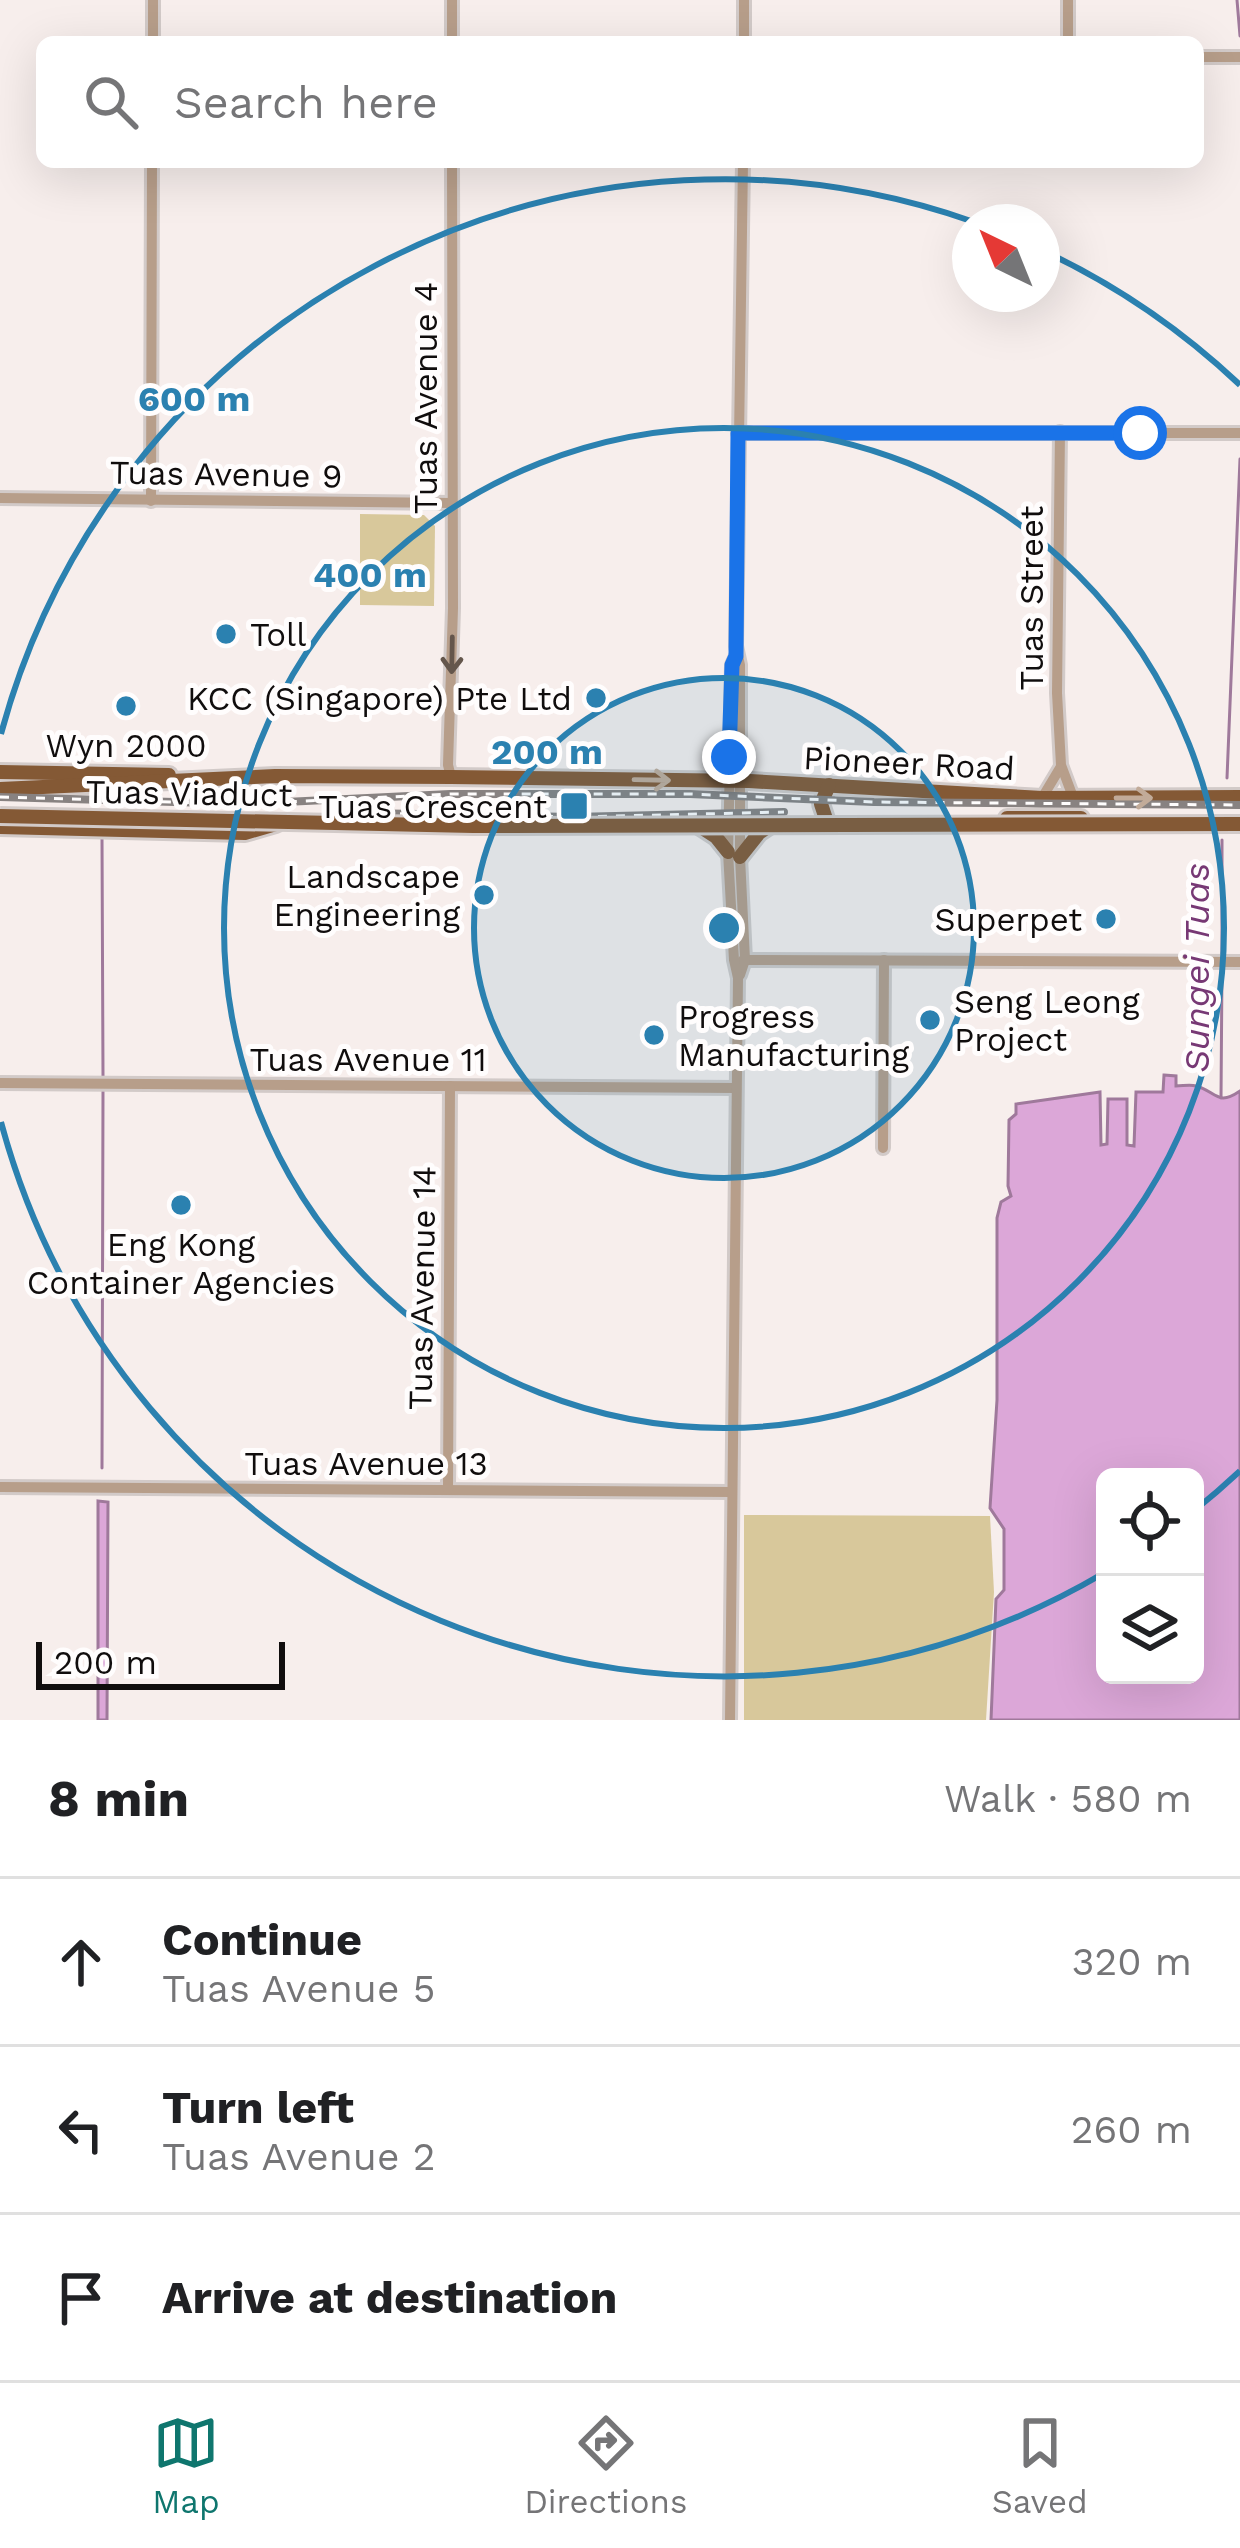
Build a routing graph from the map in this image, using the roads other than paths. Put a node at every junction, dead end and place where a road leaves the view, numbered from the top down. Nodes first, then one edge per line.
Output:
1 (154, 0) edge
2 (452, 0) edge
3 (744, 0) edge
4 (1069, 0) edge
5 (153, 36) edge
6 (452, 36) edge
7 (744, 36) edge
8 (1068, 36) edge
9 (1204, 57) edge
10 (1240, 57) edge
11 (152, 168) edge
12 (452, 168) edge
13 (742, 168) edge
14 (1060, 432) junction
15 (738, 433) junction
16 (1240, 433) edge
17 (0, 499) edge
18 (151, 501) junction
19 (452, 503) junction
20 (1061, 765) junction
21 (0, 772) edge
22 (269, 777) junction
23 (452, 777) junction
24 (735, 781) junction
25 (830, 785) junction
26 (0, 789) edge
27 (1073, 797) junction
28 (1240, 797) edge
29 (1042, 798) junction
30 (0, 813) edge
31 (826, 819) junction
32 (778, 820) junction
33 (734, 821) junction
34 (693, 822) junction
35 (1240, 822) edge
36 (280, 823) junction
37 (0, 827) edge
38 (734, 854) junction
39 (884, 959) junction
40 (740, 960) junction
41 (1235, 962) edge
42 (0, 1083) edge
43 (450, 1086) junction
44 (735, 1088) junction
45 (883, 1148) dead end
46 (0, 1487) edge
47 (448, 1490) junction
48 (731, 1492) junction
49 (730, 1720) edge

1 - 5 street
2 - 6 street
3 - 7 street
4 - 8 street
9 - 10 street
11 - 18 street
12 - 19 street, Tuas Avenue 4
13 - 15 street
14 - 15 street
14 - 16 street
14 - 20 street, Tuas Street
15 - 24 street
17 - 18 street, Tuas Avenue 9
18 - 19 street, Tuas Avenue 9
19 -> 23 street, Tuas Avenue 4
20 - 27 street, Tuas Street
20 - 29 street
21 - 22 main road
22 - 23 main road, Pioneer Road
22 - 26 main road, Pioneer Road
23 -> 24 main road, Pioneer Road
24 - 25 main road, Pioneer Road
24 - 33 street
25 - 29 main road, Pioneer Road
25 - 31 main road
27 -> 28 main road, Pioneer Road
27 - 29 main road, Pioneer Road
30 - 34 main road, Pioneer Road
30 - 36 main road, Tuas Viaduct, bridge
31 - 32 main road, Pioneer Road
31 - 35 main road, Pioneer Road
32 - 33 main road, Pioneer Road
32 - 38 main road
33 - 34 main road, Pioneer Road
33 - 38 street
34 - 38 main road
35 - 36 main road, Tuas Viaduct, bridge
36 - 37 main road
38 - 40 street
39 - 40 street
39 - 41 street
39 - 45 street
40 - 44 street
42 - 43 street, Tuas Avenue 11
43 - 44 street, Tuas Avenue 11
43 - 47 street, Tuas Avenue 14
44 - 48 street
46 - 47 street, Tuas Avenue 13
47 - 48 street, Tuas Avenue 13
48 - 49 street

